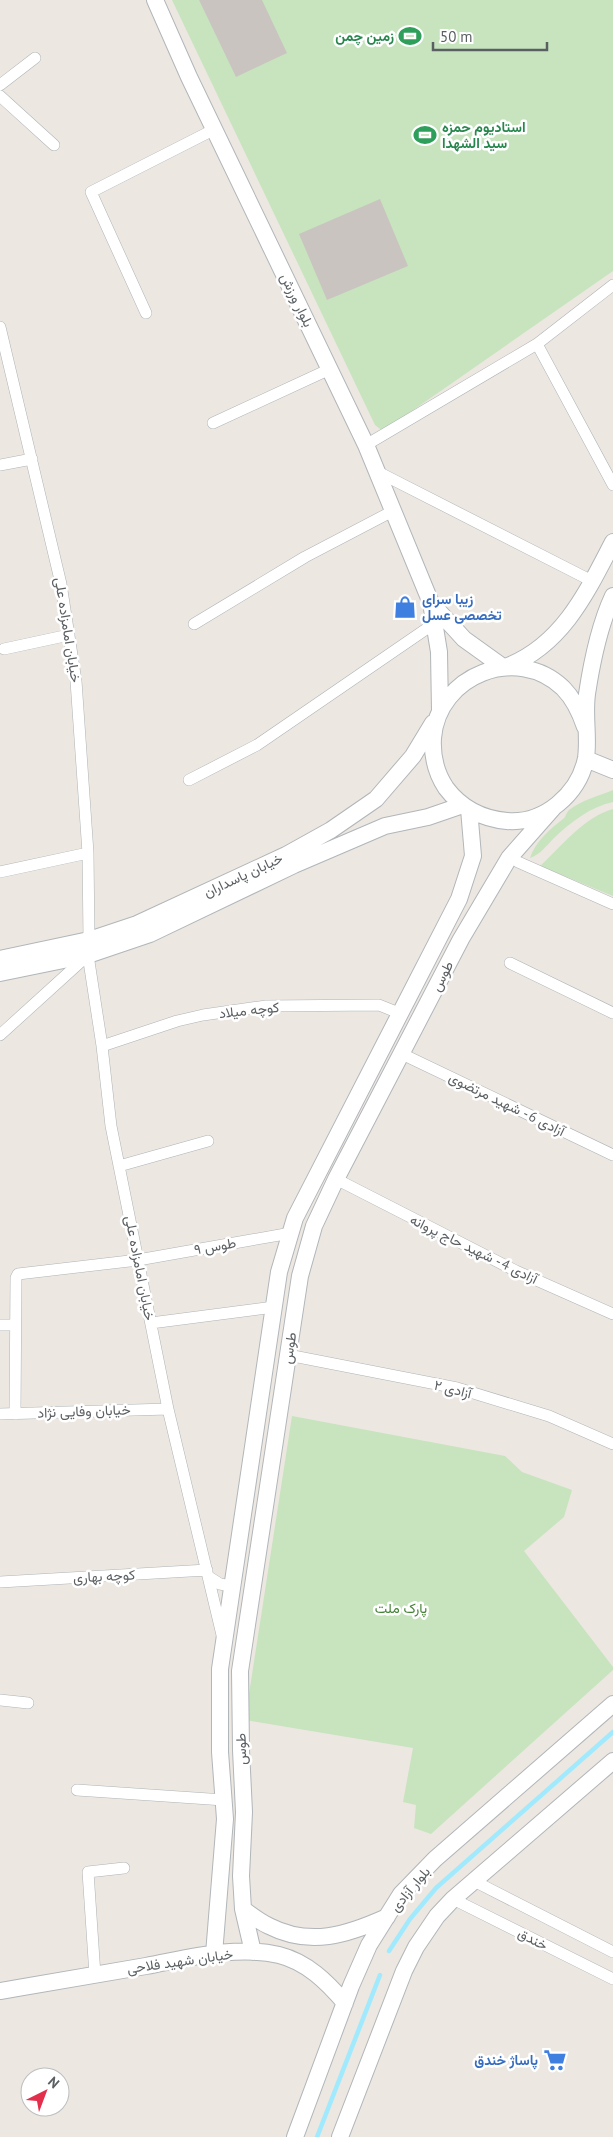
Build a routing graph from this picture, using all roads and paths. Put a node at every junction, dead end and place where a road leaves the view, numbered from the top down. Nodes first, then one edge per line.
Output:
1 (155, 0) edge
2 (35, 58) dead end
3 (0, 84) edge
4 (0, 96) edge
5 (215, 129) junction
6 (54, 145) dead end
7 (612, 287) edge
8 (146, 313) dead end
9 (0, 327) edge
10 (537, 344) junction
11 (330, 369) junction
12 (213, 423) dead end
13 (366, 445) junction
14 (32, 459) junction
15 (0, 465) edge
16 (378, 472) junction
17 (613, 485) edge
18 (393, 511) junction
19 (613, 542) edge
20 (592, 581) junction
21 (613, 596) edge
22 (432, 603) junction
23 (435, 623) junction
24 (194, 624) dead end
25 (69, 635) junction
26 (4, 649) dead end
27 (505, 667) junction
28 (439, 713) junction
29 (585, 727) junction
30 (586, 759) junction
31 (613, 770) edge
32 (189, 780) dead end
33 (466, 807) junction
34 (554, 807) junction
35 (88, 853) junction
36 (518, 862) dead end
37 (0, 872) edge
38 (613, 904) edge
39 (88, 948) junction
40 (0, 959) edge
41 (510, 963) dead end
42 (0, 973) edge
43 (399, 1013) junction
44 (613, 1013) edge
45 (0, 1036) edge
46 (102, 1046) junction
47 (402, 1054) junction
48 (208, 1141) dead end
49 (613, 1155) edge
50 (119, 1166) junction
51 (336, 1179) junction
52 (291, 1232) junction
53 (138, 1260) junction
54 (274, 1307) junction
55 (613, 1314) edge
56 (151, 1324) junction
57 (0, 1325) edge
58 (15, 1325) junction
59 (288, 1355) junction
60 (168, 1408) junction
61 (0, 1414) edge
62 (15, 1414) junction
63 (613, 1444) edge
64 (208, 1574) junction
65 (0, 1582) edge
66 (231, 1586) junction
67 (224, 1643) junction
68 (0, 1700) edge
69 (28, 1703) dead end
70 (613, 1704) edge
71 (613, 1761) edge
72 (77, 1790) dead end
73 (224, 1800) junction
74 (124, 1868) dead end
75 (474, 1881) junction
76 (453, 1899) junction
77 (243, 1909) junction
78 (387, 1917) junction
79 (253, 1952) junction
80 (613, 1952) edge
81 (214, 1954) junction
82 (95, 1975) junction
83 (613, 1979) edge
84 (0, 1991) edge
85 (345, 2003) junction
86 (290, 2137) edge
87 (295, 2137) edge
88 (340, 2137) edge

1 - 5 street, بلوار ورزش
2 - 3 street
4 - 6 street
5 - 8 street
5 - 11 street, بلوار ورزش
7 - 10 street
9 - 14 street, خیابان امامزاده علی
10 - 13 street
10 - 17 street
11 - 12 street
11 - 13 street, بلوار ورزش
13 - 16 street, بلوار ورزش
14 - 15 street
14 - 25 street, خیابان امامزاده علی
16 - 18 street, بلوار ورزش
16 - 20 street
18 - 22 street, بلوار ورزش
18 - 24 street
19 - 20 street
20 - 27 street
21 - 29 street
22 - 23 street
22 - 27 street
23 - 28 street
23 - 32 street
25 - 26 street
25 - 35 street, خیابان امامزاده علی
27 - 28 street
27 - 29 street
28 - 33 street
28 - 39 street, خیابان پاسداران
29 - 30 street
30 - 31 street
30 - 34 street
33 - 34 street
33 - 39 street, خیابان پاسداران
33 - 43 street, طوس
34 - 47 street, طوس
35 - 37 street
35 - 39 street, خیابان امامزاده علی
36 - 38 street
39 - 40 street, خیابان پاسداران
39 - 42 street, خیابان پاسداران
39 - 45 street
39 - 46 street, خیابان امامزاده علی
41 - 44 street
43 - 46 street, کوچه میلاد
43 - 52 street, طوس
46 - 50 street, خیابان امامزاده علی
47 - 49 street, آزادی 6 - شهید مرتضوی
47 - 51 street, طوس
48 - 50 street
50 - 53 street, خیابان امامزاده علی
51 - 55 street, آزادی 4 - شهید حاج پروانه
51 - 59 street, طوس
52 - 53 street, طوس ۹
52 - 54 street, طوس
53 - 56 street, خیابان امامزاده علی
53 - 58 street, طوس ۹
54 - 56 street
54 - 66 street, طوس
56 - 60 street, خیابان امامزاده علی
57 - 58 street
58 - 62 street
59 - 63 street, آزادی ۲
59 - 77 street, طوس
60 - 62 street, خیابان وفایی نژاد
60 - 64 street, خیابان امامزاده علی
61 - 62 street, خیابان وفایی نژاد
64 - 65 street, کوچه بهاری
64 - 66 street
64 - 67 street, خیابان امامزاده علی
66 - 67 street, طوس
67 - 73 street, طوس
68 - 69 street
70 - 78 street, بلوار آزادی
71 - 75 street
72 - 73 street
73 - 81 street, طوس
74 - 82 street
75 - 76 street
75 - 80 street, خندق
76 - 83 street, خندق
76 - 88 street
77 - 78 street
77 - 79 street, طوس
78 - 85 street, بلوار آزادی
79 - 81 street, خیابان شهید فلاحی
79 - 85 street, خیابان شهید فلاحی
81 - 82 street, خیابان شهید فلاحی
82 - 84 street, خیابان شهید فلاحی
85 - 87 street, بلوار آزادی
86 - 87 street

